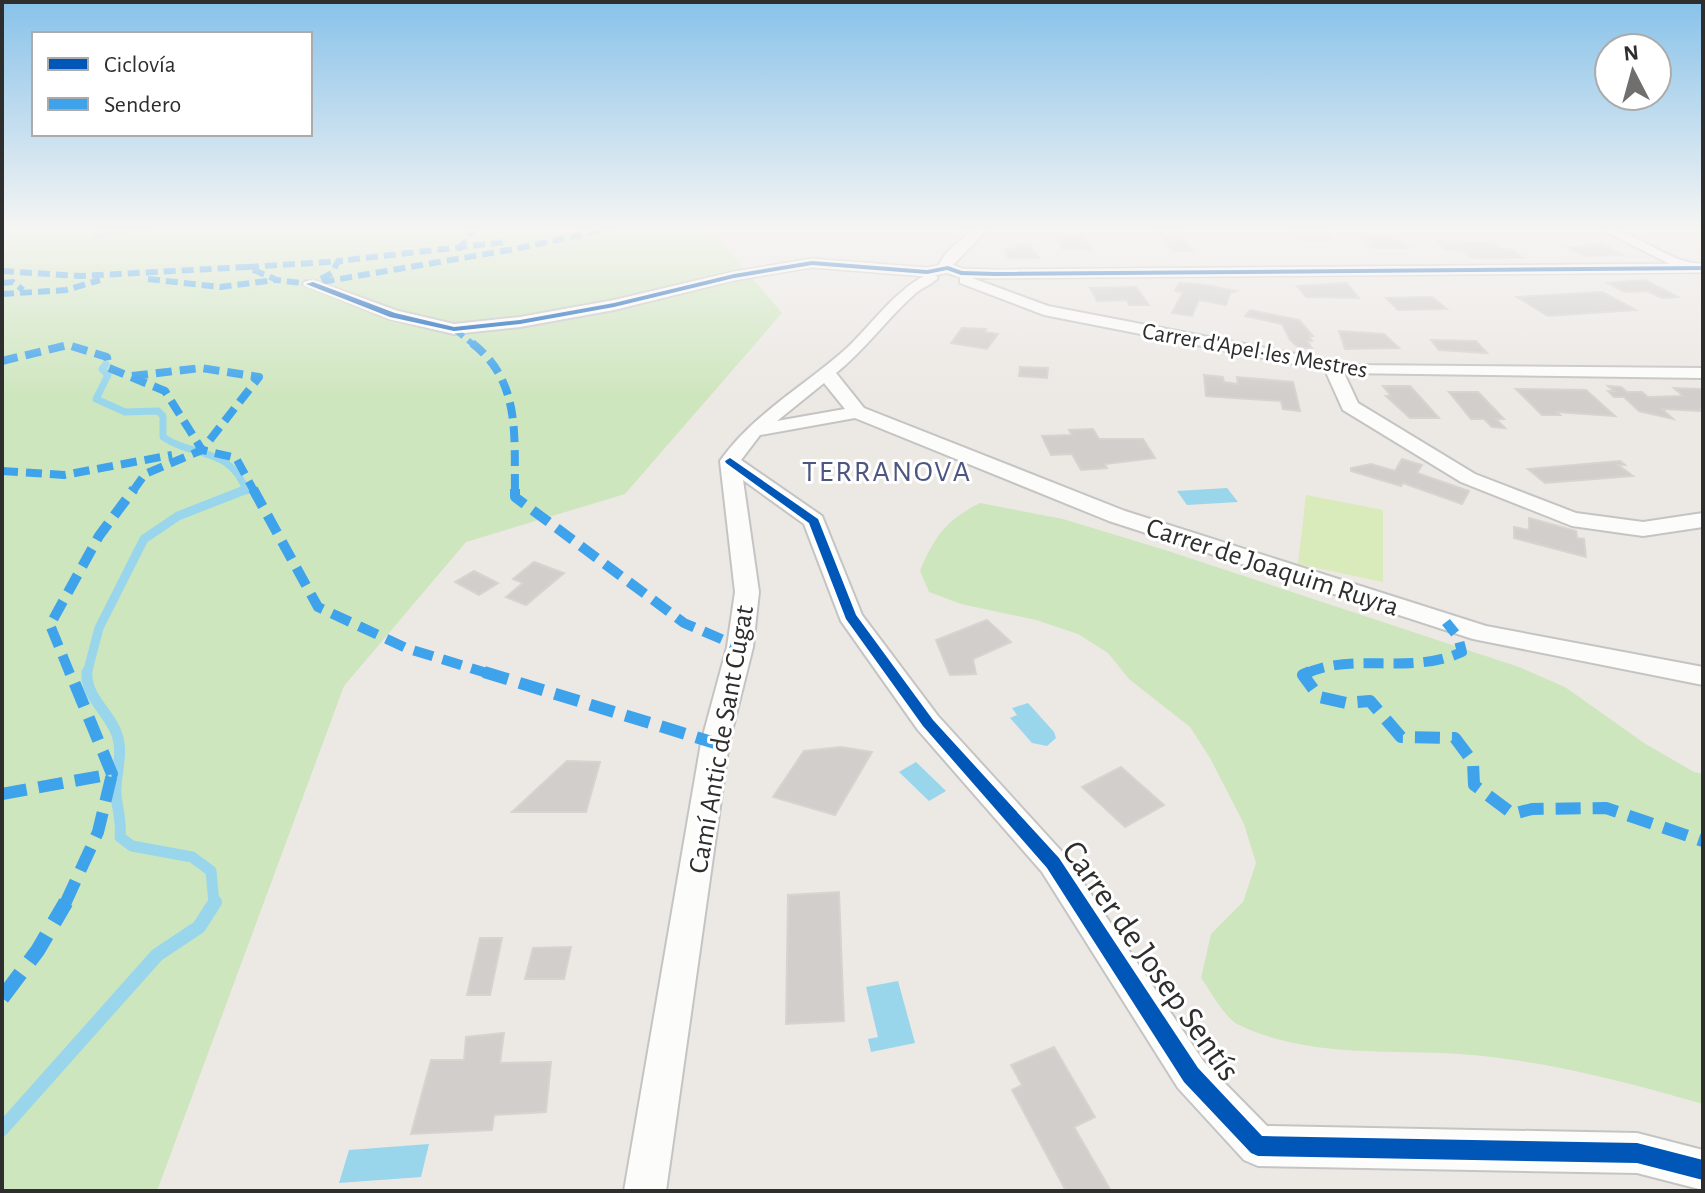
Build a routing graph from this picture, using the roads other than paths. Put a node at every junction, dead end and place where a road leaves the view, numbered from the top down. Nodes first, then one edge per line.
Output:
1 (310, 284) dead end
2 (701, 284) edge
3 (923, 284) edge
4 (971, 284) edge
5 (1332, 366) junction
6 (826, 373) junction
7 (1703, 373) edge
8 (857, 412) junction
9 (754, 430) junction
10 (730, 461) junction
11 (1703, 520) edge
12 (1703, 676) edge
13 (1703, 1170) edge
14 (645, 1191) edge

1 - 2 street
3 - 6 street
4 - 5 street, Carrer d'Apel·les Mestres
5 - 7 street, Carrer d'Apel·les Mestres
5 - 11 street
6 - 8 street, Carrer de Joaquim Ruyra
6 - 9 street
8 - 9 street
8 - 12 street, Carrer de Joaquim Ruyra
9 - 10 street
10 - 13 street, Carrer de Josep Sentís
10 - 14 street, Camí Antic de Sant Cugat

